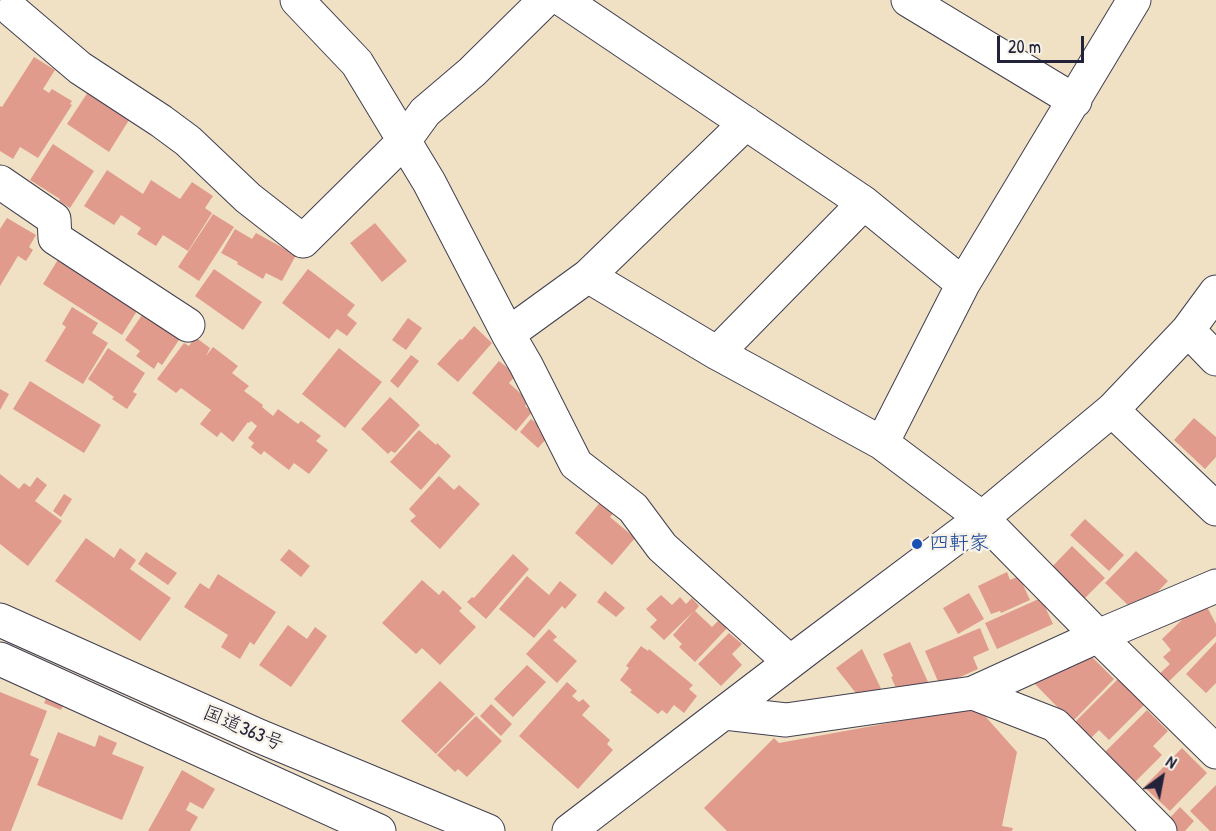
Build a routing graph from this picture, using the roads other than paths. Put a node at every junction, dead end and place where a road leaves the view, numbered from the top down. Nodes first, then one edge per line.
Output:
1 (297, 0) edge
2 (544, 0) edge
3 (563, 0) edge
4 (908, 0) edge
5 (1134, 0) edge
6 (11, 15) edge
7 (1075, 101) junction
8 (746, 123) junction
9 (404, 141) junction
10 (0, 182) edge
11 (864, 203) junction
12 (588, 276) junction
13 (963, 284) junction
14 (1216, 292) edge
15 (188, 325) dead end
16 (1188, 330) junction
17 (508, 334) junction
18 (717, 353) junction
19 (1216, 359) edge
20 (1112, 410) junction
21 (882, 443) junction
22 (1216, 509) edge
23 (982, 518) junction
24 (1216, 586) edge
25 (0, 620) edge
26 (1098, 636) junction
27 (0, 659) edge
28 (790, 663) junction
29 (973, 693) junction
30 (725, 712) junction
31 (1216, 752) edge
32 (379, 831) edge
33 (488, 831) edge
34 (570, 831) edge
35 (1160, 831) edge

1 - 9 main road
2 - 9 main road
3 - 8 main road
4 - 7 main road
5 - 7 main road
6 - 9 main road
7 - 13 main road
8 - 11 main road
8 - 12 main road
9 - 17 main road
10 - 15 main road
11 - 13 main road
11 - 18 main road
12 - 17 main road
12 - 18 main road
13 - 21 main road
14 - 16 main road
16 - 19 main road
16 - 20 main road
17 - 28 main road
18 - 21 main road
20 - 22 main road
20 - 23 main road
21 - 23 main road
23 - 26 main road
23 - 28 main road
24 - 26 main road
25 - 33 main road, 国道363号
26 - 29 main road
26 - 31 main road
27 - 32 main road, 国道363号
28 - 30 main road
29 - 30 main road
29 - 35 main road
30 - 34 main road

